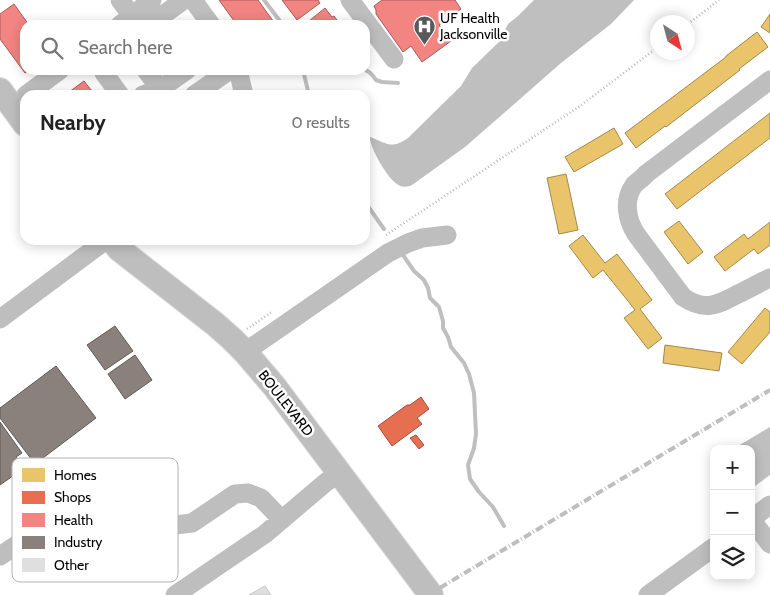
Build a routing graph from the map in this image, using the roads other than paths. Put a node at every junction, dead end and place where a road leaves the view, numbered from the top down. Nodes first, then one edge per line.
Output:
1 (120, 0) edge
2 (152, 0) edge
3 (184, 0) edge
4 (193, 0) edge
5 (350, 0) edge
6 (126, 20) edge
7 (156, 20) edge
8 (207, 20) edge
9 (365, 20) edge
10 (370, 27) edge
11 (394, 59) dead end
12 (53, 75) edge
13 (105, 75) edge
14 (148, 75) edge
15 (180, 75) edge
16 (223, 75) edge
17 (239, 75) edge
18 (770, 80) edge
19 (34, 90) edge
20 (116, 90) edge
21 (153, 90) edge
22 (158, 90) edge
23 (201, 90) edge
24 (241, 90) edge
25 (447, 235) dead end
26 (99, 245) edge
27 (116, 245) edge
28 (770, 278) edge
29 (0, 319) edge
30 (239, 346) junction
31 (339, 473) junction
32 (770, 505) edge
33 (755, 516) edge
34 (282, 520) junction
35 (178, 524) edge
36 (755, 524) edge
37 (770, 544) edge
38 (12, 548) edge
39 (710, 550) edge
40 (0, 556) edge
41 (175, 595) edge
42 (432, 595) edge
43 (648, 595) edge

1 - 6 street
2 - 6 street
3 - 7 street
4 - 8 street
5 - 9 street
10 - 11 street
12 - 19 street
13 - 20 street
14 - 21 street
15 - 22 street
16 - 23 street
17 - 24 street
18 - 28 street
25 - 30 street
26 - 29 street
27 - 30 main road, BOULEVARD
30 - 31 main road, BOULEVARD
31 - 34 street
31 - 42 main road, BOULEVARD
32 - 33 street
34 - 35 street
34 - 41 street
36 - 37 street
38 - 40 street
39 - 43 street

